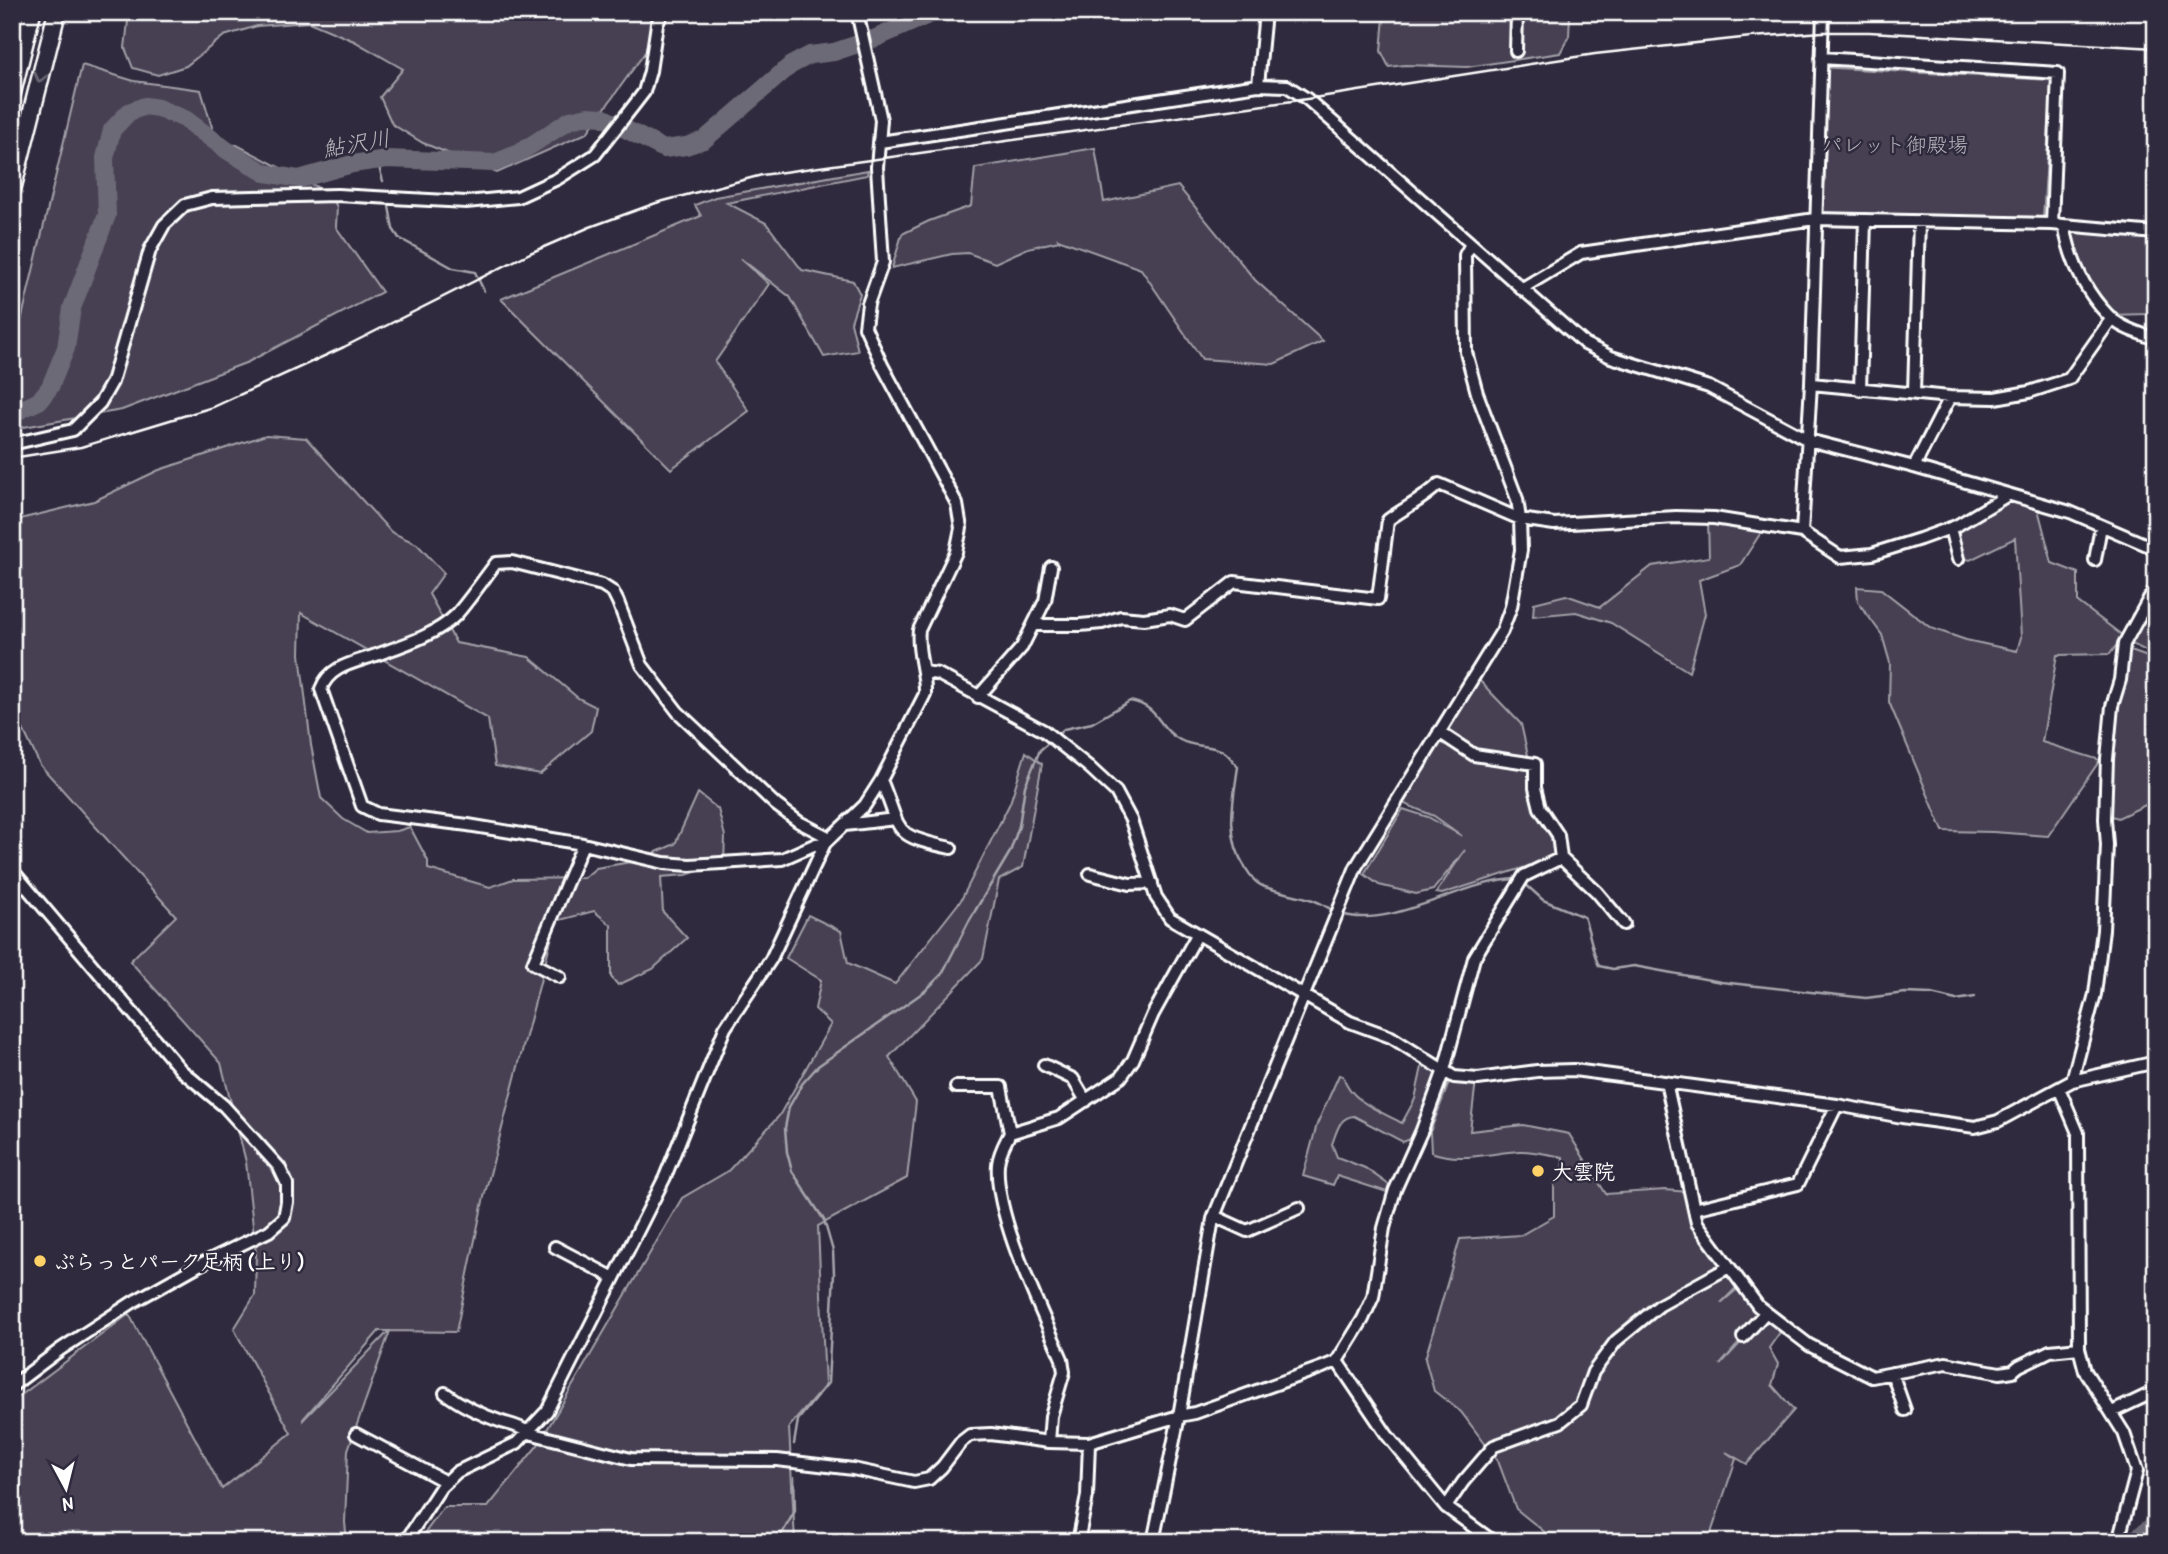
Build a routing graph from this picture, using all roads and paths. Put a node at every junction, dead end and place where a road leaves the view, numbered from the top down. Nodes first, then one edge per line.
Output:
1 (32, 12) edge
2 (57, 12) edge
3 (663, 12) edge
4 (858, 12) edge
5 (1265, 12) edge
6 (1517, 12) edge
7 (1823, 12) edge
8 (1516, 51) dead end
9 (1821, 58) junction
10 (1258, 85) junction
11 (12, 93) edge
12 (880, 142) junction
13 (12, 190) edge
14 (1815, 219) junction
15 (1865, 220) junction
16 (1919, 221) junction
17 (2058, 225) junction
18 (2156, 233) edge
19 (1471, 244) junction
20 (1521, 289) junction
21 (2112, 318) junction
22 (2156, 339) edge
23 (1811, 384) junction
24 (1860, 390) junction
25 (1914, 393) junction
26 (1950, 397) junction
27 (1808, 440) junction
28 (12, 444) edge
29 (1914, 467) junction
30 (2008, 495) junction
31 (1520, 519) junction
32 (2101, 526) junction
33 (1950, 528) junction
34 (1802, 532) junction
35 (2156, 550) edge
36 (1958, 559) dead end
37 (2095, 559) dead end
38 (1051, 567) dead end
39 (2156, 586) edge
40 (1033, 625) junction
41 (924, 672) junction
42 (978, 696) junction
43 (1439, 732) junction
44 (881, 780) junction
45 (894, 819) junction
46 (845, 825) junction
47 (828, 841) junction
48 (583, 844) junction
49 (951, 848) dead end
50 (1561, 858) junction
51 (12, 870) edge
52 (1090, 874) dead end
53 (1152, 883) junction
54 (1624, 925) dead end
55 (1197, 935) junction
56 (560, 977) dead end
57 (1305, 997) junction
58 (2156, 1062) edge
59 (1044, 1065) dead end
60 (1444, 1070) junction
61 (2072, 1081) junction
62 (1665, 1082) junction
63 (956, 1087) dead end
64 (2059, 1088) junction
65 (1086, 1101) junction
66 (1838, 1105) junction
67 (1010, 1133) junction
68 (1299, 1208) dead end
69 (1694, 1209) junction
70 (1214, 1216) junction
71 (555, 1247) dead end
72 (1729, 1268) junction
73 (614, 1278) junction
74 (1766, 1312) junction
75 (1743, 1337) dead end
76 (2079, 1348) junction
77 (1337, 1361) junction
78 (1892, 1373) junction
79 (12, 1386) edge
80 (2156, 1391) edge
81 (444, 1394) dead end
82 (1905, 1410) dead end
83 (2112, 1412) junction
84 (1179, 1416) junction
85 (529, 1433) junction
86 (356, 1434) dead end
87 (1049, 1442) junction
88 (1089, 1443) junction
89 (446, 1482) junction
90 (1446, 1507) junction
91 (2118, 1540) edge
92 (405, 1542) edge
93 (1078, 1542) edge
94 (1153, 1542) edge
95 (1494, 1542) edge

1 - 11 highway
2 -> 13 highway
3 - 28 street
4 - 12 street
5 - 10 street
6 - 8 street
7 - 9 street
9 - 14 street
9 - 17 street
10 - 12 street
10 - 19 street
12 - 41 street
14 - 15 street
14 - 20 street
14 - 23 street
15 - 16 street
15 - 24 street
16 - 17 street
16 - 25 street
17 - 18 street
17 - 21 street
19 - 20 street
19 - 31 street
20 - 27 street
21 - 22 street
21 - 26 street
23 - 24 street
23 - 27 street
24 - 25 street
25 - 26 street
26 - 29 street
27 - 29 street
27 - 34 street
29 - 30 street
30 - 32 street
30 - 33 street
31 - 34 street
31 - 40 street
31 - 43 street
32 - 35 street
32 - 37 street
33 - 34 street
33 - 36 street
38 - 40 street
39 - 61 street
40 - 42 street
41 - 42 street
41 - 44 street
42 - 53 street
43 - 50 street
43 - 57 street
44 - 45 street
44 - 46 street
45 - 46 street
45 - 49 street
46 - 47 street
47 - 48 street
47 - 48 street
47 - 73 street
48 - 56 street
50 - 54 street
50 - 60 street
51 - 79 street
52 - 53 street
53 - 55 street
55 - 57 street
55 - 65 street
57 - 60 street
57 - 70 street
58 - 61 street
59 - 65 street
60 - 62 street
60 - 77 street
61 - 64 street
62 - 66 street
62 - 69 street
63 - 67 street
64 - 66 street
64 - 76 street
65 - 67 street
66 - 69 street
67 - 87 street
68 - 70 street
69 - 72 street
70 - 84 street
71 - 73 street
72 - 74 street
72 - 90 street
73 - 85 street
74 - 75 street
74 - 78 street
76 - 78 street
76 - 83 street
77 - 84 street
77 - 90 street
78 - 82 street
80 - 83 street
81 - 85 street
83 - 91 street
84 - 88 street
84 - 94 street
85 - 87 street
85 - 89 street
86 - 89 street
87 - 88 street
88 - 93 street
89 - 92 street
90 - 95 street

